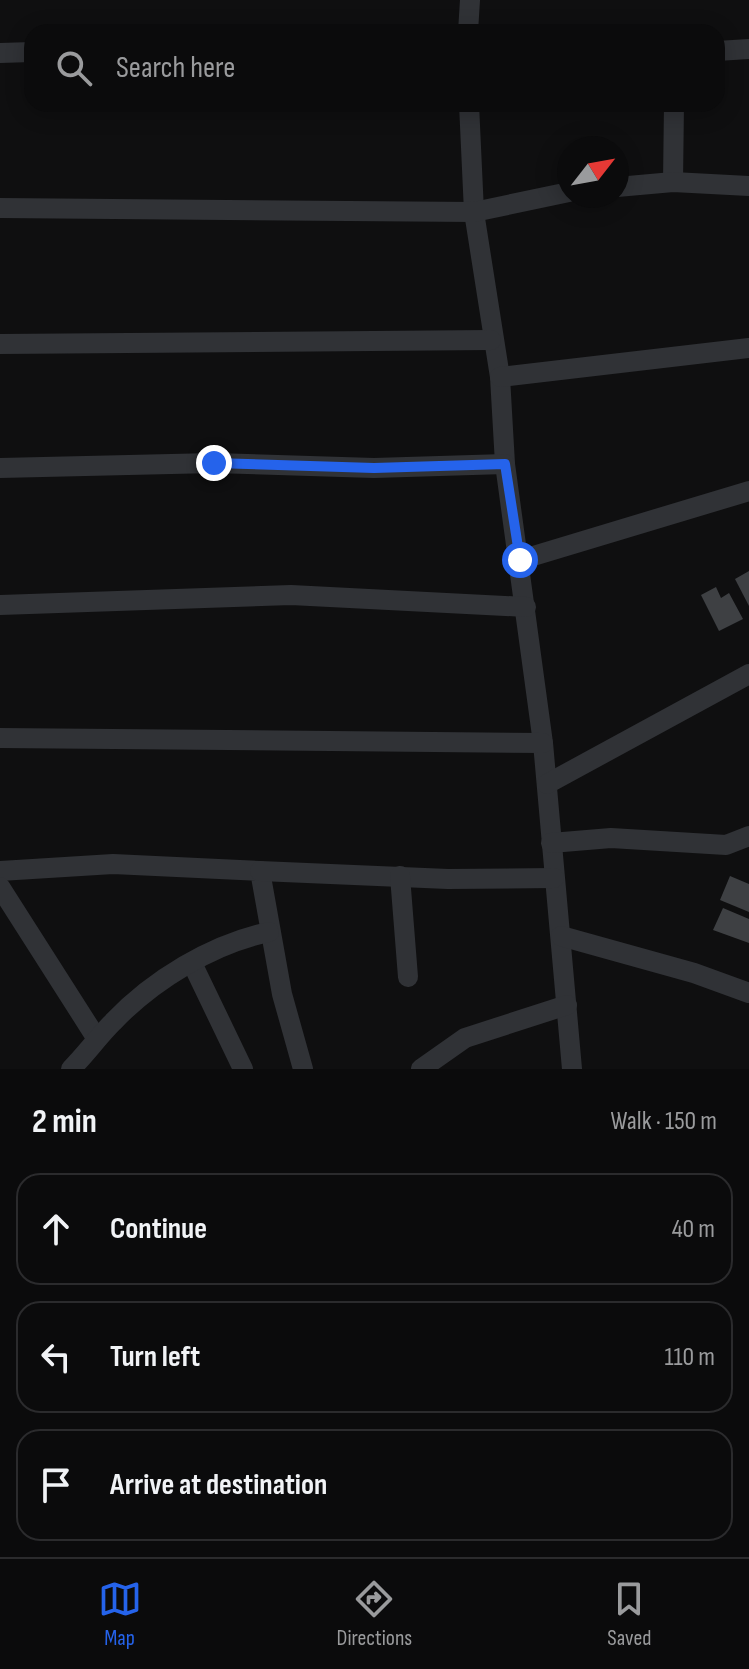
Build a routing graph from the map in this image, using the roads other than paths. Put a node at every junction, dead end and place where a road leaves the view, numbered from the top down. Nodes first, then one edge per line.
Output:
1 (470, 0) edge
2 (468, 24) edge
3 (749, 49) edge
4 (725, 50) edge
5 (24, 52) edge
6 (0, 53) edge
7 (469, 112) edge
8 (674, 112) edge
9 (673, 182) junction
10 (629, 186) edge
11 (749, 186) edge
12 (557, 195) edge
13 (0, 208) edge
14 (474, 212) junction
15 (491, 340) junction
16 (0, 344) edge
17 (749, 348) edge
18 (500, 377) junction
19 (505, 464) junction
20 (0, 468) edge
21 (749, 491) edge
22 (520, 560) junction
23 (0, 605) edge
24 (526, 607) junction
25 (749, 674) edge
26 (0, 738) edge
27 (543, 743) junction
28 (547, 784) junction
29 (749, 836) edge
30 (551, 843) junction
31 (0, 871) edge
32 (260, 871) junction
33 (400, 876) junction
34 (554, 878) junction
35 (2, 895) edge
36 (269, 932) junction
37 (561, 936) junction
38 (192, 963) junction
39 (408, 977) dead end
40 (749, 993) edge
41 (567, 1005) junction
42 (97, 1039) junction
43 (82, 1065) edge
44 (243, 1069) edge
45 (303, 1069) edge
46 (421, 1069) edge
47 (572, 1069) edge

1 - 2 street
3 - 4 street
5 - 6 street
7 - 14 street
8 - 9 street
9 - 10 street
9 - 11 street
12 - 14 street
13 - 14 street
14 - 15 street
15 - 16 street
15 - 18 street
17 - 18 street
18 - 19 street
19 - 20 street
19 - 22 street
21 - 22 street
22 - 24 street
23 - 24 street
24 - 27 street
25 - 28 street
26 - 27 street
27 - 28 street
28 - 30 street
29 - 30 street
30 - 34 street
31 - 32 street
32 - 33 street
32 - 36 street
33 - 34 street
33 - 39 street
34 - 37 street
35 - 42 street
36 - 38 street
36 - 45 street
37 - 40 street
37 - 41 street
38 - 42 street
38 - 44 street
41 - 46 street
41 - 47 street
42 - 43 street

